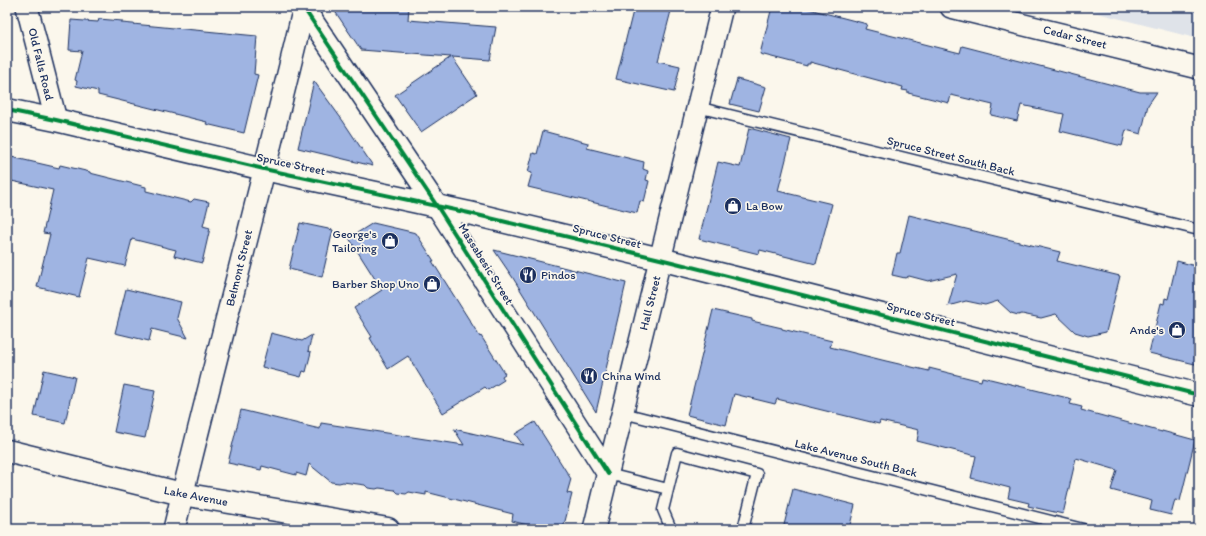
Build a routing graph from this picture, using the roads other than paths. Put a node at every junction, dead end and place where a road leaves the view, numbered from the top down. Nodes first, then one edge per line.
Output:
1 (27, 7) edge
2 (303, 7) edge
3 (722, 7) edge
4 (951, 7) edge
5 (1199, 68) edge
6 (697, 107) junction
7 (7, 110) edge
8 (56, 120) junction
9 (264, 169) junction
10 (437, 206) junction
11 (1199, 230) edge
12 (660, 259) junction
13 (1199, 395) edge
14 (623, 413) junction
15 (7, 451) edge
16 (608, 474) junction
17 (668, 489) junction
18 (182, 494) junction
19 (174, 529) edge
20 (388, 529) edge
21 (594, 529) edge
22 (671, 529) edge
23 (743, 529) edge
24 (1083, 529) edge

1 - 8 street, Old Falls Road
2 - 9 street, Belmont Street
2 - 10 street, Massabesic Street
3 - 6 street, Hall Street
4 - 5 street, Cedar Street
6 - 11 lane, Spruce Street South Back
6 - 12 street, Hall Street
7 - 8 street, Spruce Street
8 - 9 street, Spruce Street
9 - 10 street, Spruce Street
9 - 18 street, Belmont Street
10 - 12 street, Spruce Street
10 - 16 street, Massabesic Street
12 - 13 street, Spruce Street
12 - 14 street, Hall Street
14 - 16 street, Hall Street
14 - 24 lane, Lake Avenue South Back
15 - 18 street, Lake Avenue
16 - 17 lane
16 - 21 street, Hall Street
17 - 22 lane
17 - 23 lane
18 - 19 street, Belmont Street
18 - 20 street, Lake Avenue

